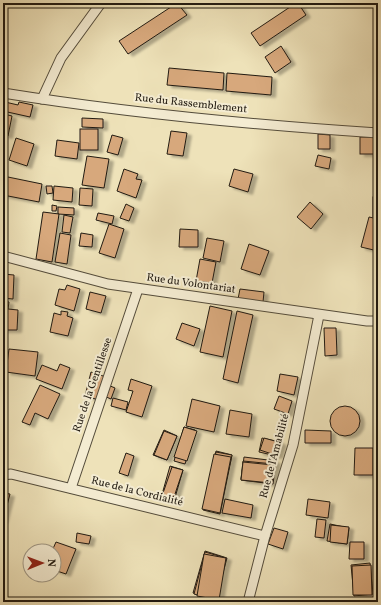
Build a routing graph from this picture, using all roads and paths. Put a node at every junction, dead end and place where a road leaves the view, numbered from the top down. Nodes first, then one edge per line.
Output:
1 (101, 3) edge
2 (3, 93) edge
3 (42, 99) junction
4 (378, 133) edge
5 (3, 256) edge
6 (138, 289) junction
7 (319, 314) junction
8 (378, 321) edge
9 (3, 475) edge
10 (71, 488) junction
11 (265, 536) junction
12 (248, 602) edge

1 - 3 street
2 - 3 street, Rue du Rassemblement
3 - 4 street, Rue du Rassemblement
5 - 6 street, Rue du Volontariat
6 - 7 street, Rue du Volontariat
6 - 10 street, Rue de la Gentillesse
7 - 8 street, Rue du Volontariat
7 - 11 street, Rue de l'Amabilité
9 - 10 street, Rue de la Cordialité
10 - 11 street, Rue de la Cordialité
11 - 12 street, Rue de l'Amabilité

